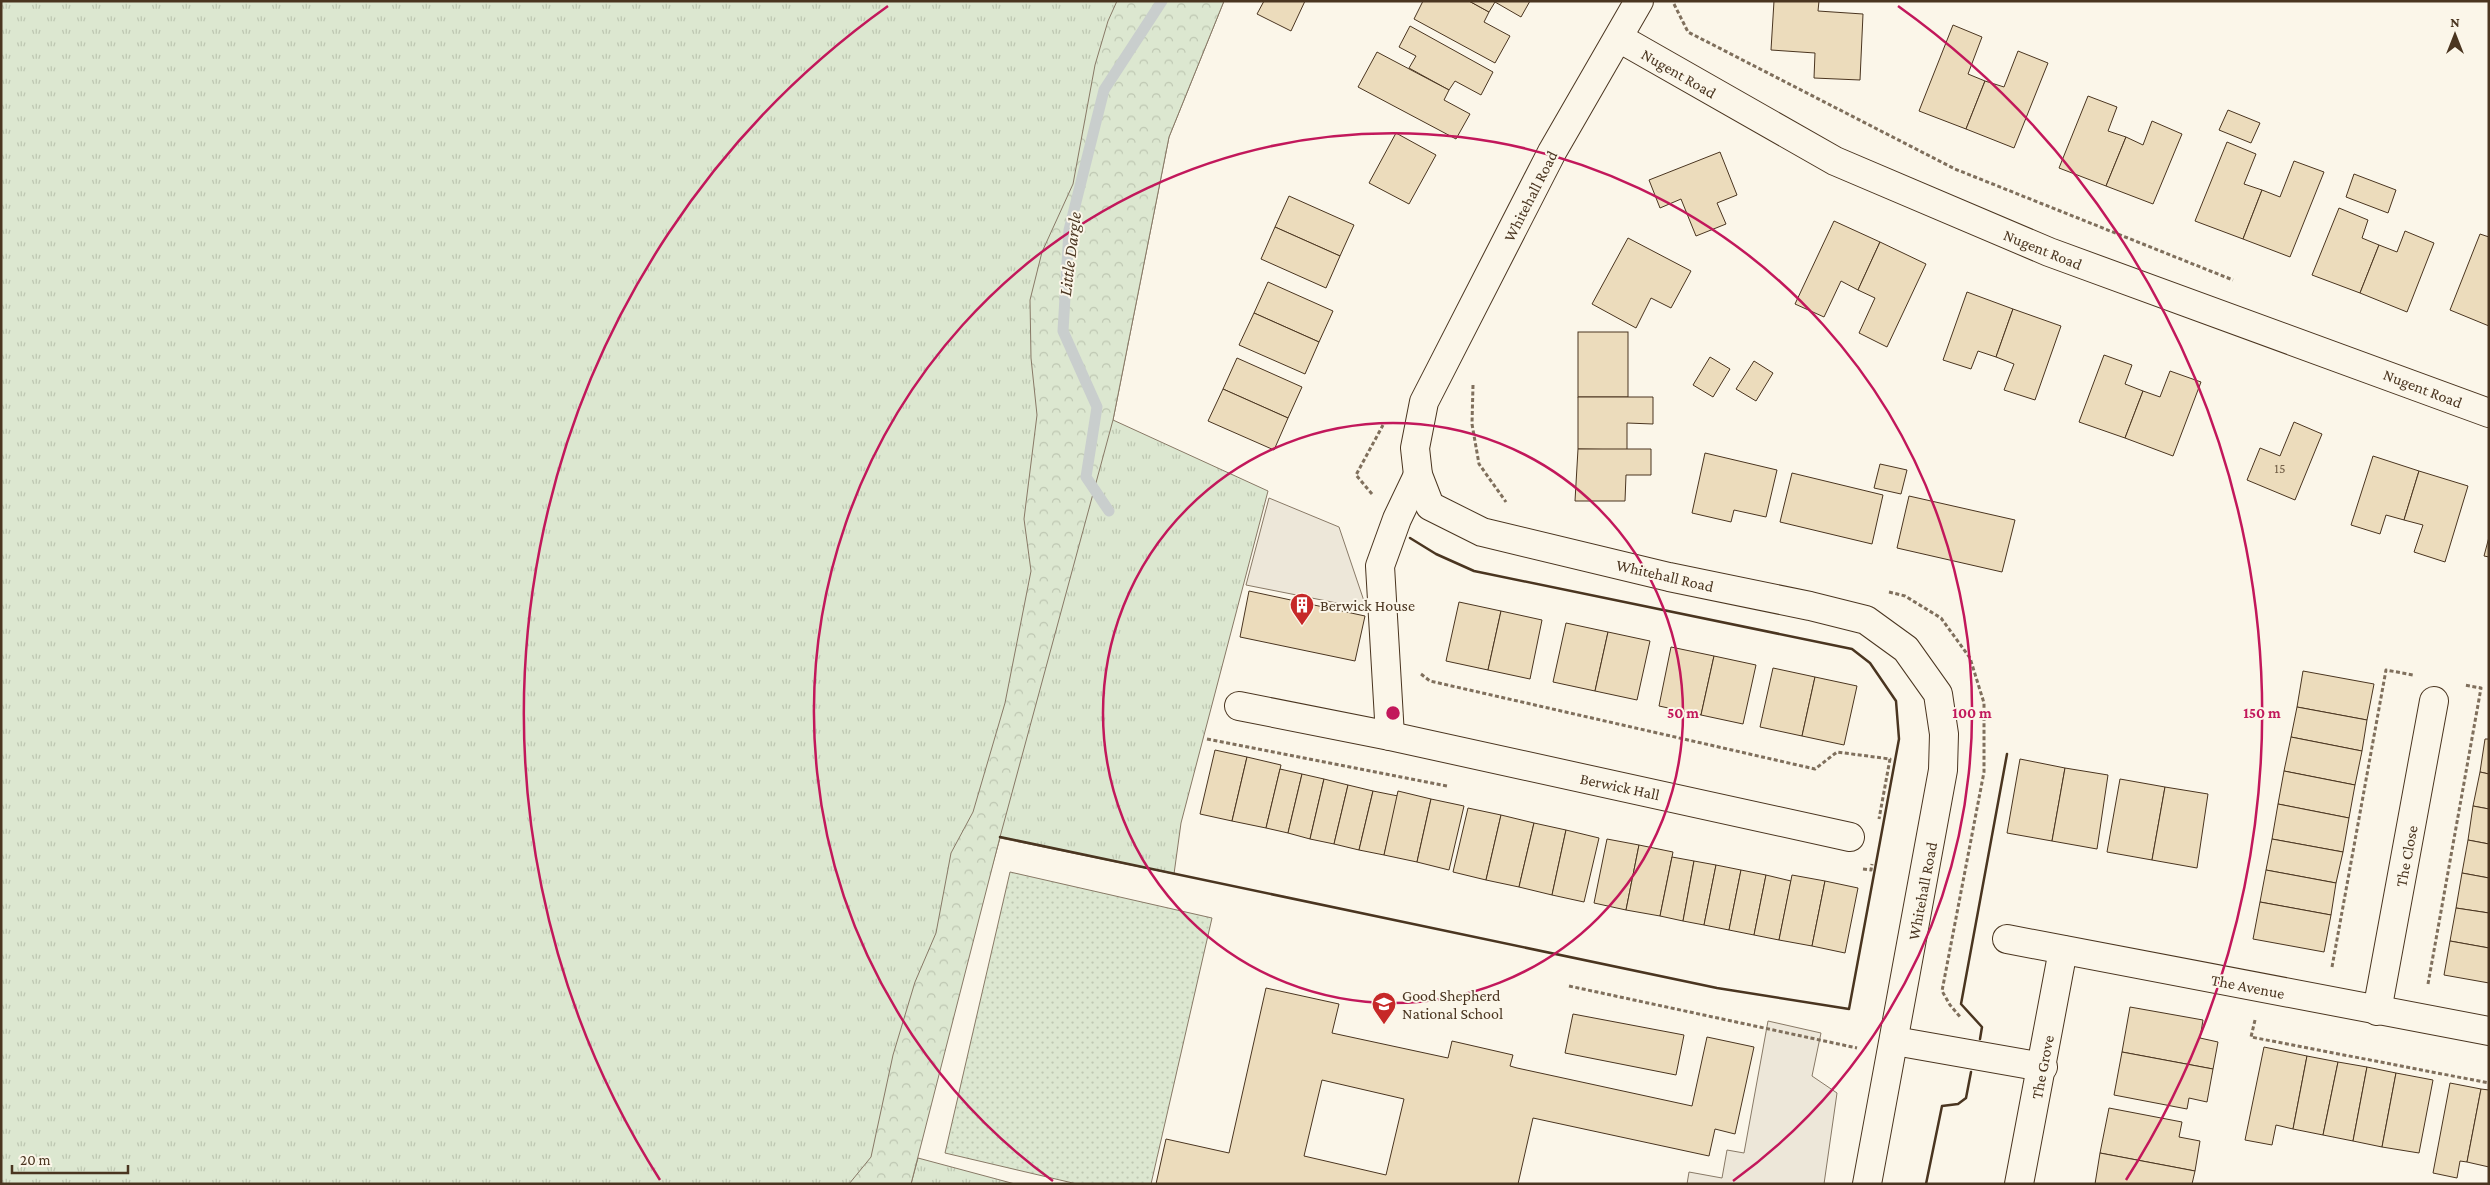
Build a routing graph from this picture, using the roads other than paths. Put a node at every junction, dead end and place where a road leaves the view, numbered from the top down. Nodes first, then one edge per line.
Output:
1 (1639, 1) edge
2 (1619, 38) junction
3 (2489, 413) edge
4 (1418, 474) junction
5 (2434, 701) dead end
6 (1239, 706) dead end
7 (1390, 736) junction
8 (1850, 837) dead end
9 (2007, 939) dead end
10 (2063, 950) junction
11 (2377, 1011) junction
12 (2489, 1031) edge
13 (1895, 1041) junction
14 (2042, 1067) junction
15 (1867, 1184) edge
16 (2019, 1184) edge

1 - 2 street, Whitehall Road
2 - 3 street, Nugent Road
2 - 4 street, Whitehall Road
4 - 7 street
4 - 13 street, Whitehall Road
5 - 11 street, The Close
6 - 7 street, Berwick Hall
7 - 8 street, Berwick Hall
9 - 10 street, The Avenue
10 - 11 street, The Avenue
10 - 14 street, The Grove
11 - 12 street, The Avenue
13 - 14 street
13 - 15 street, Whitehall Road
14 - 16 street, The Grove

